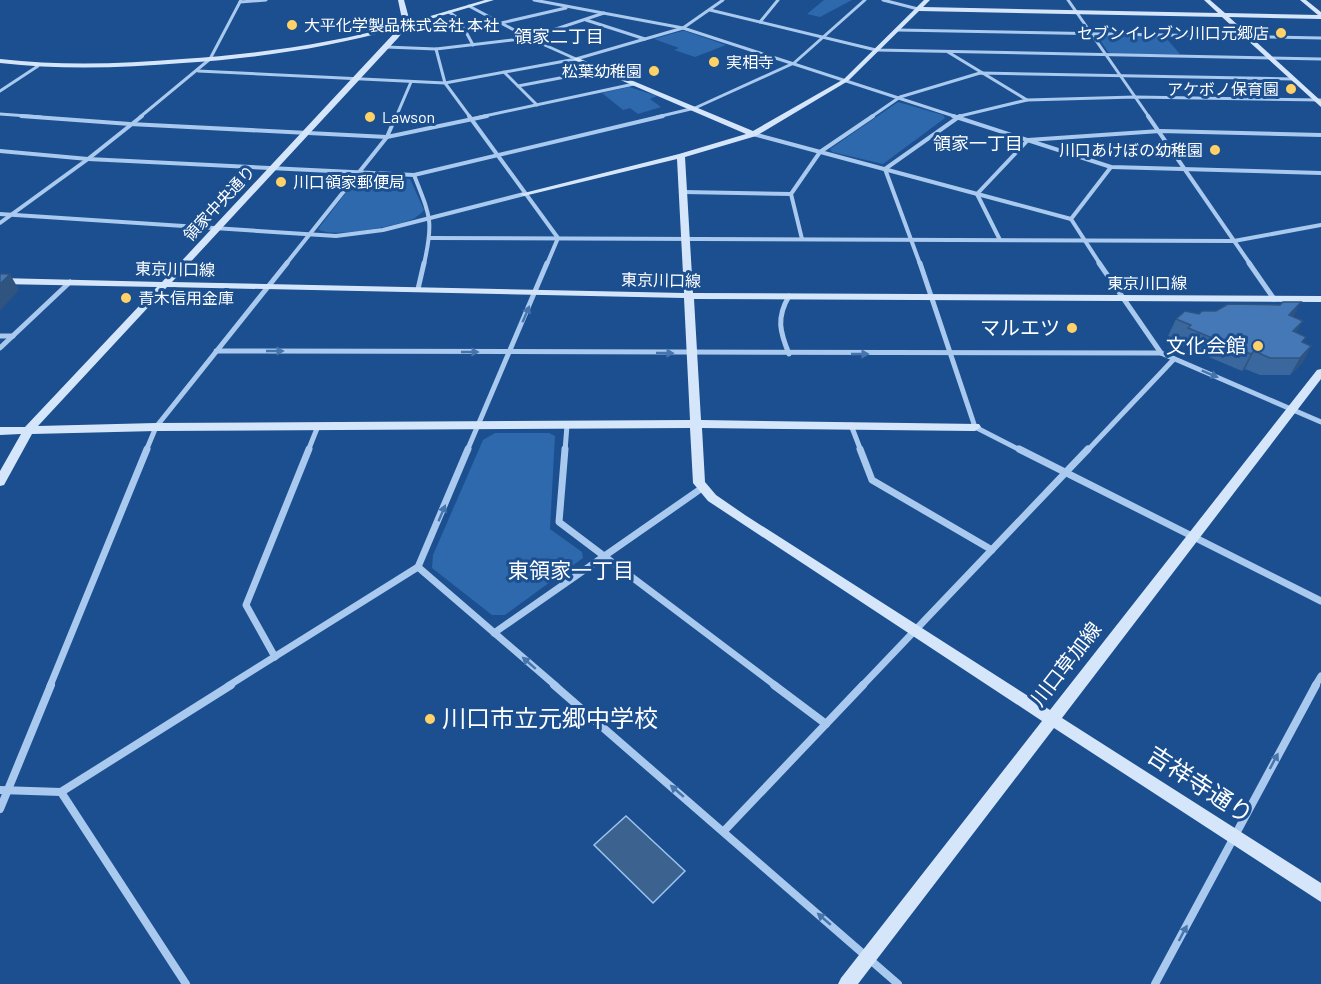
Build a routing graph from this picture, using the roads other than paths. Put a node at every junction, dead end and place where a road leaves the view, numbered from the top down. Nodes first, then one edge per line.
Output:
1 (266, 0) edge
2 (401, 0) edge
3 (491, 0) edge
4 (534, 0) edge
5 (723, 0) edge
6 (778, 0) edge
7 (865, 0) edge
8 (883, 0) edge
9 (927, 0) edge
10 (1068, 0) edge
11 (1207, 0) edge
12 (1303, 0) edge
13 (241, 1) edge
14 (469, 6) junction
15 (570, 7) junction
16 (918, 9) junction
17 (710, 10) junction
18 (449, 12) junction
19 (1076, 12) junction
20 (605, 13) junction
21 (1224, 15) junction
22 (1321, 16) edge
23 (586, 20) junction
24 (760, 22) junction
25 (501, 23) junction
26 (405, 24) junction
27 (683, 28) junction
28 (897, 30) junction
29 (1092, 34) junction
30 (823, 37) junction
31 (1246, 37) junction
32 (529, 38) junction
33 (1321, 38) edge
34 (645, 39) junction
35 (473, 45) junction
36 (386, 47) junction
37 (436, 49) junction
38 (876, 50) junction
39 (948, 52) junction
40 (1107, 55) junction
41 (1269, 58) junction
42 (210, 59) junction
43 (576, 59) junction
44 (1321, 59) edge
45 (0, 61) edge
46 (794, 63) junction
47 (38, 66) junction
48 (603, 70) junction
49 (198, 71) junction
50 (504, 72) junction
51 (981, 73) junction
52 (1120, 76) junction
53 (1292, 79) junction
54 (356, 80) junction
55 (846, 80) junction
56 (411, 82) junction
57 (445, 83) junction
58 (634, 84) junction
59 (518, 86) junction
60 (0, 91) edge
61 (1135, 97) junction
62 (900, 98) junction
63 (1027, 100) junction
64 (1320, 102) edge
65 (537, 105) junction
66 (695, 108) junction
67 (0, 114) edge
68 (958, 116) junction
69 (471, 119) junction
70 (130, 124) junction
71 (1160, 130) junction
72 (305, 133) junction
73 (753, 134) junction
74 (1321, 135) edge
75 (387, 137) junction
76 (1028, 140) junction
77 (0, 151) edge
78 (820, 152) junction
79 (499, 155) junction
80 (681, 156) junction
81 (88, 159) junction
82 (1112, 167) junction
83 (273, 168) junction
84 (885, 169) junction
85 (1183, 169) junction
86 (358, 172) junction
87 (1321, 173) edge
88 (414, 175) junction
89 (684, 192) junction
90 (524, 194) junction
91 (791, 194) junction
92 (976, 194) junction
93 (0, 214) edge
94 (13, 215) junction
95 (431, 218) junction
96 (1071, 219) junction
97 (0, 223) edge
98 (1321, 225) edge
99 (216, 228) junction
100 (308, 235) junction
101 (430, 238) junction
102 (558, 238) junction
103 (802, 239) junction
104 (687, 240) junction
105 (912, 240) junction
106 (1000, 240) junction
107 (1085, 241) junction
108 (1234, 241) junction
109 (0, 281) edge
110 (70, 282) junction
111 (165, 284) junction
112 (267, 286) junction
113 (418, 289) junction
114 (536, 292) junction
115 (690, 296) junction
116 (789, 296) junction
117 (931, 297) junction
118 (1121, 297) junction
119 (1274, 299) junction
120 (1321, 299) edge
121 (0, 336) edge
122 (13, 336) junction
123 (0, 348) edge
124 (216, 351) junction
125 (510, 352) junction
126 (1161, 353) junction
127 (692, 354) junction
128 (789, 354) junction
129 (952, 354) junction
130 (1174, 359) junction
131 (1321, 372) edge
132 (1292, 410) junction
133 (1321, 422) edge
134 (696, 424) junction
135 (567, 425) junction
136 (851, 425) junction
137 (318, 426) junction
138 (479, 426) junction
139 (156, 427) junction
140 (975, 428) junction
141 (29, 429) junction
142 (0, 431) edge
143 (1067, 473) junction
144 (0, 482) edge
145 (702, 488) junction
146 (1193, 537) junction
147 (993, 550) junction
148 (604, 556) junction
149 (418, 567) junction
150 (1321, 601) edge
151 (915, 630) junction
152 (494, 633) junction
153 (275, 657) junction
154 (1321, 676) edge
155 (1052, 719) junction
156 (826, 724) junction
157 (4, 791) edge
158 (61, 792) junction
159 (0, 809) edge
160 (724, 831) junction
161 (1234, 836) junction
162 (1321, 893) edge
163 (868, 958) junction
164 (186, 984) edge
165 (847, 984) edge
166 (898, 984) edge
167 (1155, 984) edge

1 - 13 street
2 - 26 street
3 - 14 street
4 - 15 street
5 - 17 street
6 - 24 street
7 - 30 street
8 - 16 street
9 - 16 street
10 - 19 street
11 - 21 street
12 - 22 street
13 - 42 street
14 - 18 street
14 - 25 street
15 - 20 street
15 - 25 street
16 - 19 street
16 - 28 street
17 - 24 street
17 - 27 street
18 - 26 street
18 - 35 street
19 - 21 street
19 - 29 street
20 - 23 street
20 - 27 street
21 - 22 street
21 - 31 street
23 - 32 street
23 - 34 street
24 - 30 street
25 - 32 street
26 - 36 street, 領家中央通り
26 - 42 street
27 - 34 street
27 - 46 street
28 - 29 street
28 - 38 street
29 - 31 street
29 - 40 street
30 - 38 street
30 - 46 street
31 - 33 street
31 - 41 street
32 - 35 street
32 - 43 street
34 - 43 street
35 - 37 street
36 - 37 street
36 - 54 street, 領家中央通り
37 - 57 street
38 - 39 street
38 - 55 street
39 - 40 street
39 - 51 street
40 - 41 street
40 - 52 street
41 - 44 street
41 - 53 street
42 - 47 street
42 - 49 street
43 - 48 street
43 - 50 street
45 - 47 street
46 - 55 street
46 - 66 street
47 - 60 street
48 - 58 street
48 - 59 street
49 - 54 street
49 - 70 street
50 - 57 street
50 - 59 street
51 - 52 street
51 - 62 street
51 - 63 street
52 - 53 street
52 - 61 street
53 - 64 street
54 - 56 street
54 - 72 street, 領家中央通り
55 - 62 street
55 - 73 street
56 - 57 street
56 - 75 street
57 - 69 street
58 - 65 street
58 - 66 street
59 - 65 street
61 - 63 street
61 - 64 street
61 - 71 street
62 - 68 street
62 - 78 street
63 - 68 street
65 - 69 street
66 - 73 street
66 - 79 street
67 - 70 street
68 - 76 street
68 - 84 street
69 - 75 street
69 - 79 street
70 - 72 street
70 - 81 street
71 - 74 street
71 - 76 street
71 - 85 street
72 - 75 street
72 - 83 street, 領家中央通り
73 - 78 street
73 - 80 street
75 - 86 street
76 - 82 street
76 - 92 street
77 - 81 street
78 - 84 street
78 - 91 street
79 - 88 street
79 - 90 street
80 - 89 street
80 - 90 street
81 - 83 street
81 - 94 street
82 - 85 street
82 - 96 street
83 - 86 street
83 - 99 street, 領家中央通り
84 - 92 street
84 - 105 street
85 - 87 street
85 - 108 street
86 - 88 street
86 - 100 street
88 - 95 street
89 - 91 street
89 - 104 street
90 - 95 street
90 - 102 street
91 - 103 street
92 - 96 street
92 - 106 street
93 - 94 street
94 - 97 street
94 - 99 street
95 - 100 street
95 - 101 street
96 - 107 street
98 - 108 street
99 - 100 street
99 - 111 street, 領家中央通り
100 - 112 street
101 - 102 street
101 - 113 street
102 - 104 street
102 - 114 street
103 - 104 street
103 - 105 street
104 - 115 street
105 - 106 street
105 - 117 street
106 - 107 street
107 - 108 street
107 - 118 street
108 - 119 street
109 - 110 street, 東京川口線
110 - 111 street, 東京川口線
110 - 122 street
111 - 112 street, 東京川口線
111 - 141 street, 領家中央通り
112 - 113 street, 東京川口線
112 - 124 street
113 - 114 street, 東京川口線
114 - 115 street, 東京川口線
125 -> 114 street
115 - 116 street, 東京川口線
115 - 127 street
116 - 117 street, 東京川口線
116 - 128 street
117 - 118 street, 東京川口線
117 - 129 street
118 - 119 street, 東京川口線
118 - 126 street
119 - 120 street, 東京川口線
121 - 122 street
122 - 123 street
124 -> 125 street
124 - 139 street
125 -> 127 street
125 - 138 street
126 - 129 street
126 - 130 street
127 - 128 street
127 - 134 street
128 -> 129 street
129 - 140 street
130 -> 132 street
130 - 143 street
131 - 132 street, 川口草加線
132 - 133 street
132 - 146 street, 川口草加線
134 - 135 street
134 - 136 street
134 - 145 street
135 - 138 street
135 - 148 street
136 - 140 street
136 - 147 street
137 - 138 street
137 - 139 street
137 - 153 street
149 -> 138 street
139 - 141 street
139 - 157 street
140 - 143 street
141 - 142 street
141 - 144 street, 領家中央通り
143 - 146 street
143 - 147 street
145 - 148 street
145 - 151 street, 吉祥寺通り
146 - 150 street
146 - 155 street, 川口草加線
147 - 151 street
148 - 152 street
148 - 156 street
149 - 152 street
149 - 153 street
151 - 155 street, 吉祥寺通り
151 - 156 street
160 -> 152 street
153 - 158 street
161 -> 154 street
155 - 161 street, 吉祥寺通り
155 - 163 street, 川口草加線
156 - 160 street
157 - 158 street
157 - 159 street
158 - 164 street
163 -> 160 street
161 - 162 street, 吉祥寺通り
167 -> 161 street
163 - 165 street, 川口草加線
163 - 166 street

